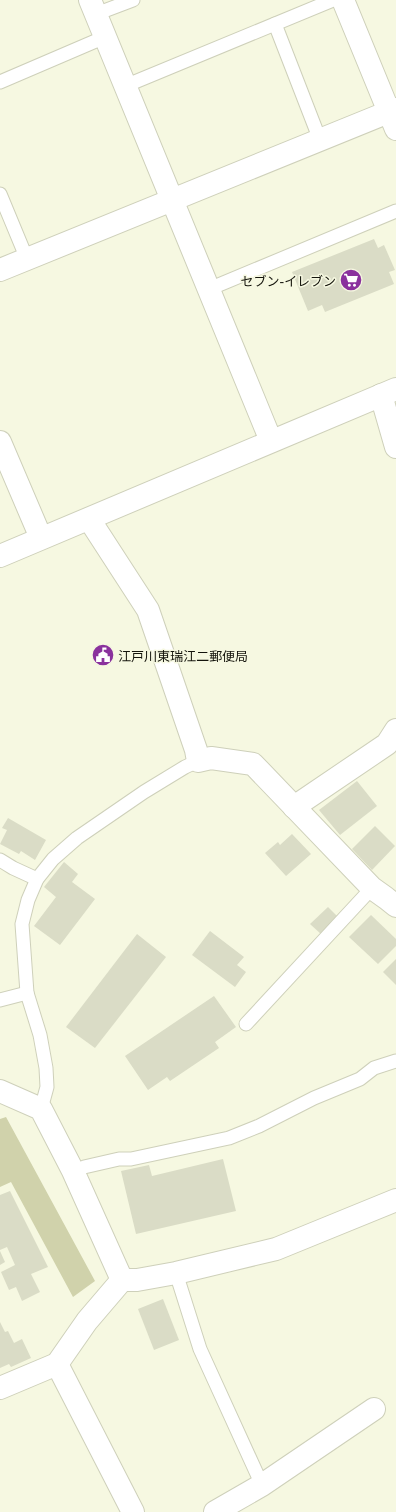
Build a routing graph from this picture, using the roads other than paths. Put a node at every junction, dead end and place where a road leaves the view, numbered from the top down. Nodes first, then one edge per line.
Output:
1 (133, 0) edge
2 (333, 0) edge
3 (343, 0) edge
4 (93, 7) edge
5 (275, 24) junction
6 (106, 37) junction
7 (0, 82) edge
8 (125, 86) junction
9 (394, 117) edge
10 (320, 140) junction
11 (0, 194) edge
12 (172, 200) junction
13 (396, 211) edge
14 (27, 259) junction
15 (0, 270) edge
16 (209, 288) junction
17 (388, 392) edge
18 (271, 440) junction
19 (0, 445) edge
20 (396, 447) edge
21 (89, 519) junction
22 (40, 538) junction
23 (0, 556) edge
24 (393, 742) edge
25 (198, 761) junction
26 (294, 807) junction
27 (0, 860) edge
28 (37, 879) junction
29 (372, 888) junction
30 (396, 906) edge
31 (27, 993) junction
32 (0, 1000) edge
33 (246, 1024) dead end
34 (396, 1061) edge
35 (0, 1091) edge
36 (40, 1110) junction
37 (84, 1167) dead end
38 (396, 1200) edge
39 (176, 1273) junction
40 (122, 1280) junction
41 (57, 1364) junction
42 (0, 1388) edge
43 (374, 1409) dead end
44 (262, 1485) junction
45 (133, 1512) edge
46 (215, 1512) edge

1 - 4 lane
2 - 5 lane
3 - 9 street
4 - 6 street
5 - 8 lane
5 - 10 lane
6 - 7 lane
6 - 8 street
8 - 12 street
9 - 10 street
10 - 12 street
11 - 14 lane
12 - 14 street
12 - 16 street
13 - 16 lane
14 - 15 street
16 - 18 street
17 - 18 street
17 - 20 street
18 - 21 street
19 - 22 street
21 - 22 street
21 - 25 street
22 - 23 street
24 - 26 street
25 - 26 street
25 - 28 lane
26 - 29 street
27 - 28 lane
28 - 31 lane
29 - 30 street
29 - 33 lane
31 - 32 lane
31 - 36 lane
34 - 37 lane
35 - 36 street
36 - 40 street
38 - 39 street
39 - 40 street
39 - 44 lane
40 - 41 street
41 - 42 street
41 - 45 street
43 - 44 street
44 - 46 street

